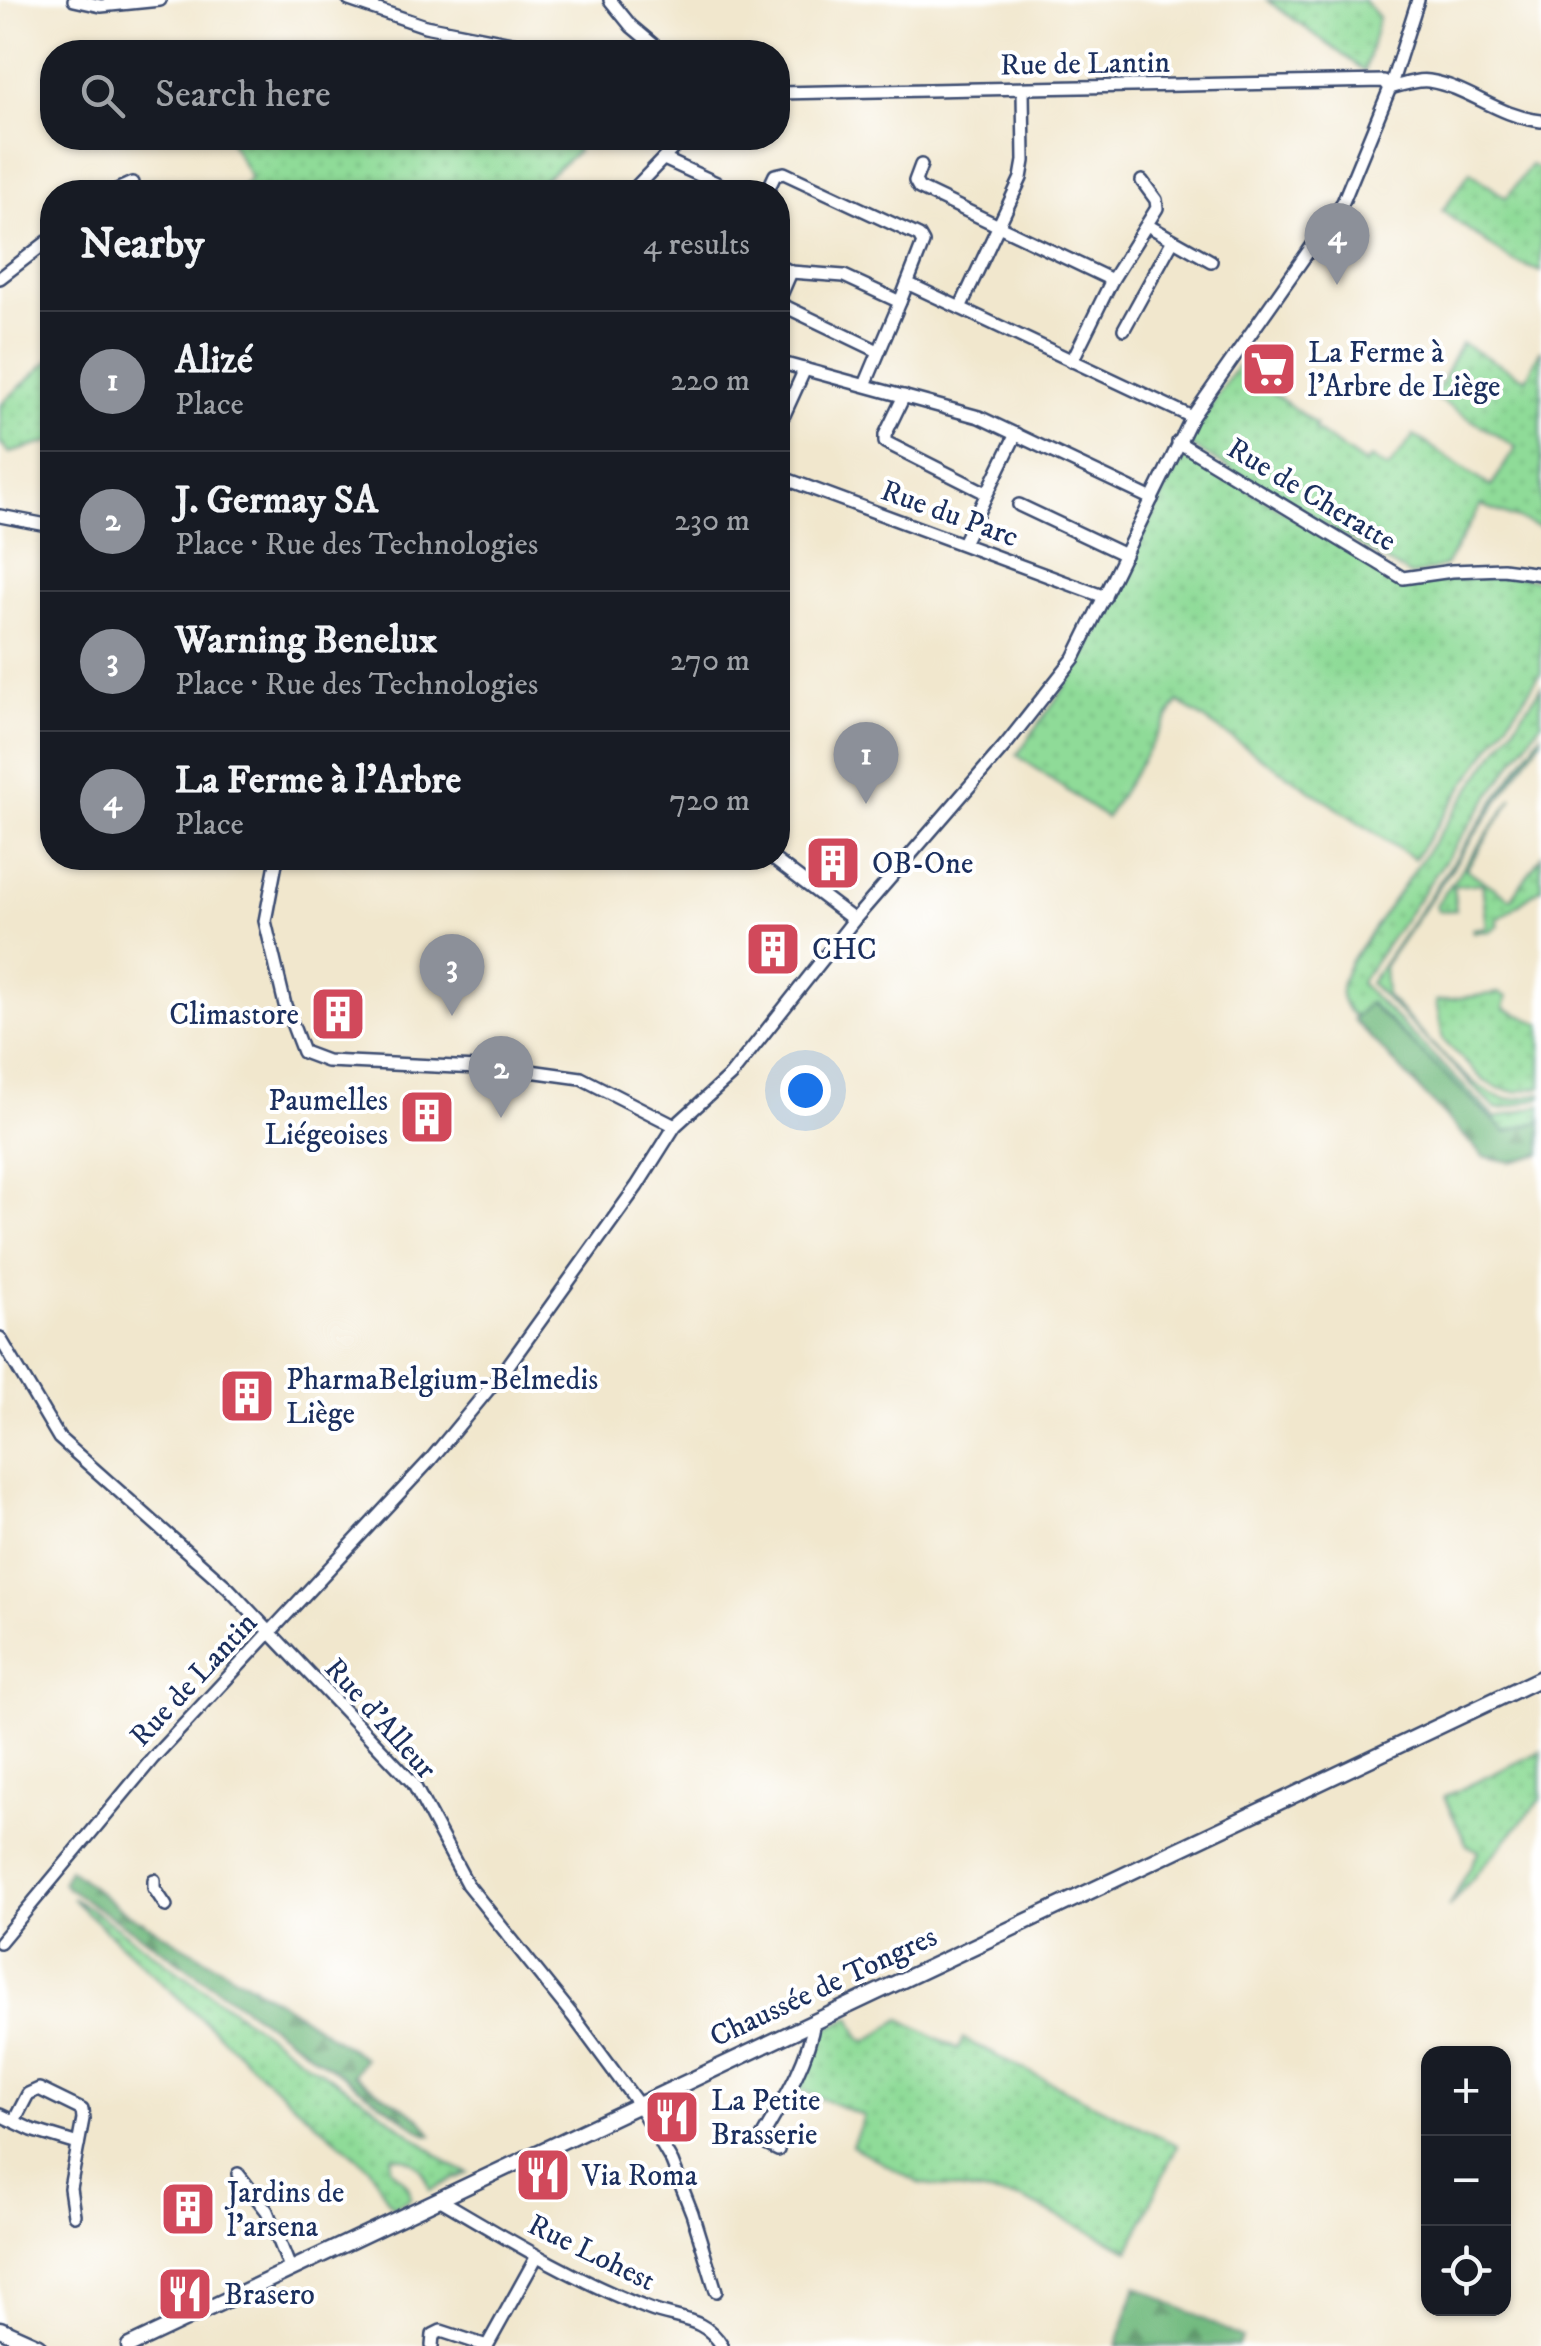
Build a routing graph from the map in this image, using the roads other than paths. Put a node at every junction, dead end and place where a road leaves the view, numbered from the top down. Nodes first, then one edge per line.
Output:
1 (74, 0) edge
2 (160, 0) edge
3 (349, 0) edge
4 (610, 0) edge
5 (1418, 0) edge
6 (496, 40) edge
7 (648, 40) edge
8 (1390, 88) junction
9 (1022, 90) junction
10 (790, 94) edge
11 (1541, 121) edge
12 (673, 150) edge
13 (664, 160) junction
14 (922, 165) dead end
15 (643, 180) edge
16 (709, 180) edge
17 (774, 180) edge
18 (1142, 181) dead end
19 (1147, 225) junction
20 (999, 226) junction
21 (1173, 240) junction
22 (40, 247) edge
23 (1211, 260) dead end
24 (792, 272) joint
25 (790, 276) edge
26 (0, 278) edge
27 (1112, 280) junction
28 (909, 284) junction
29 (900, 302) junction
30 (790, 308) edge
31 (960, 308) junction
32 (1124, 329) dead end
33 (878, 351) junction
34 (1072, 361) junction
35 (790, 365) edge
36 (805, 369) junction
37 (865, 385) junction
38 (904, 396) junction
39 (790, 401) edge
40 (1192, 417) junction
41 (1016, 434) junction
42 (1178, 442) junction
43 (790, 480) edge
44 (986, 493) junction
45 (1152, 499) junction
46 (1019, 505) dead end
47 (0, 516) edge
48 (40, 524) edge
49 (962, 543) junction
50 (1125, 555) junction
51 (1541, 574) edge
52 (1105, 597) junction
53 (275, 870) edge
54 (788, 870) edge
55 (854, 920) junction
56 (675, 1126) junction
57 (0, 1338) edge
58 (269, 1634) junction
59 (1541, 1678) edge
60 (154, 1880) dead end
61 (166, 1906) dead end
62 (2, 1935) edge
63 (814, 2021) junction
64 (638, 2104) junction
65 (0, 2115) edge
66 (14, 2121) junction
67 (78, 2144) junction
68 (778, 2150) dead end
69 (238, 2174) dead end
70 (438, 2199) junction
71 (74, 2215) dead end
72 (537, 2256) junction
73 (290, 2268) junction
74 (716, 2292) dead end
75 (0, 2329) edge
76 (132, 2345) edge
77 (38, 2346) edge
78 (432, 2346) edge
79 (487, 2346) edge
80 (722, 2346) edge

1 - 2 street
3 - 6 street
4 - 7 street
5 - 8 street, Rue de Lantin
8 - 9 street, Rue de Lantin
8 - 11 street, Rue de Lantin
8 - 40 street, Rue de Lantin
9 - 10 street, Rue de Lantin
9 - 20 street
12 - 13 street
13 - 15 street
13 - 16 street
14 - 20 street
17 - 28 street
18 - 19 street
19 - 21 street
19 - 27 street
20 - 27 street
20 - 31 street
21 - 23 street
21 - 32 street
22 - 26 street
24 - 25 street
24 - 29 street
27 - 34 street
28 - 29 street
28 - 31 street
29 - 33 street
30 - 33 street
31 - 34 street
33 - 37 street
34 - 40 street
35 - 36 street
36 - 37 street
36 - 39 street
37 - 38 street
38 - 41 street
38 - 44 street
40 - 42 street, Rue de Lantin
41 - 44 street
41 - 45 street
42 - 45 street, Rue de Lantin
42 - 51 street, Rue de Cheratte
43 - 49 street, Rue du Parc
44 - 49 street
45 - 50 street, Rue de Lantin
46 - 50 street
47 - 48 street
49 - 52 street, Rue du Parc
50 - 52 street, Rue de Lantin
52 - 55 street, Rue de Lantin
53 - 56 street
54 - 55 street
55 - 56 street, Rue de Lantin
56 - 58 street, Rue de Lantin
57 - 58 street, Rue d'Alleur
58 - 62 street, Rue de Lantin
58 - 64 street, Rue d'Alleur
59 - 63 main road, Chaussée de Tongres
60 - 61 street
63 - 64 main road, Chaussée de Tongres
63 - 68 street
64 - 70 main road, Chaussée de Tongres
64 - 74 street, Rue d'Alleur
65 - 66 street
66 - 67 street
66 - 67 street
67 - 71 street
69 - 73 street
70 - 72 street, Rue Lohest
70 - 73 main road, Chaussée de Tongres
72 - 79 street
72 - 80 street, Rue Lohest
73 - 76 main road, Chaussée de Tongres
75 - 77 main road
78 - 79 street

